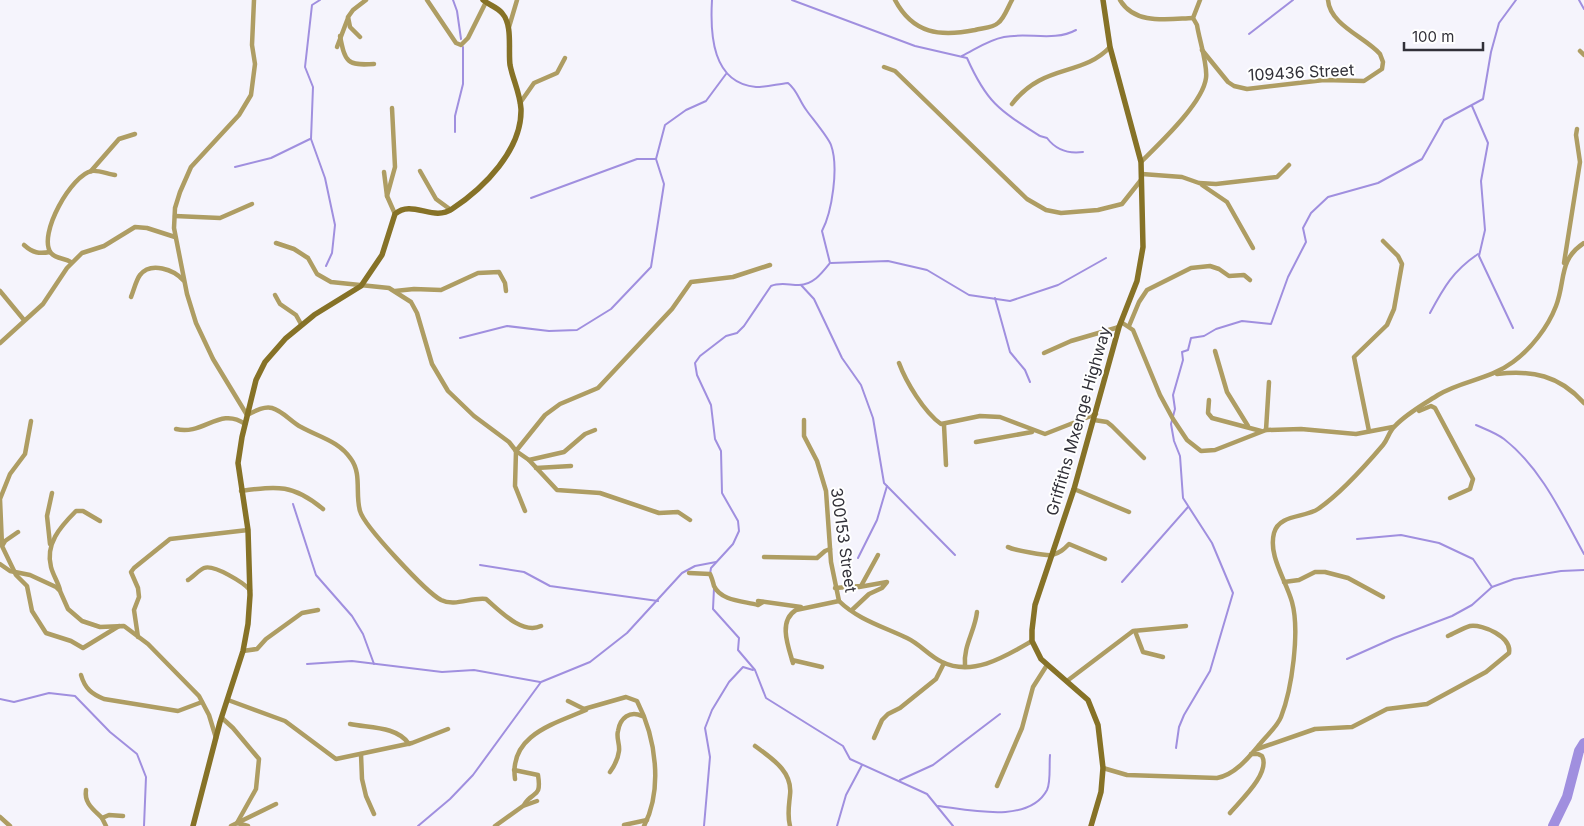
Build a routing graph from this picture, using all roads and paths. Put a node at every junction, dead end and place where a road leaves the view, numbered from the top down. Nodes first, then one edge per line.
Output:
1 (254, 0) edge
2 (366, 0) edge
3 (426, 0) edge
4 (517, 0) edge
5 (894, 0) edge
6 (1012, 0) edge
7 (1103, 0) edge
8 (1120, 0) edge
9 (1200, 0) edge
10 (1328, 0) edge
11 (484, 1) edge
12 (348, 17) junction
13 (1193, 18) junction
14 (508, 28) junction
15 (340, 36) junction
16 (360, 37) dead end
17 (1110, 46) junction
18 (337, 47) dead end
19 (1202, 50) junction
20 (1580, 51) dead end
21 (1584, 56) edge
22 (565, 58) dead end
23 (374, 64) dead end
24 (884, 67) dead end
25 (520, 103) junction
26 (1012, 104) dead end
27 (392, 108) dead end
28 (1577, 129) dead end
29 (135, 134) dead end
30 (1141, 162) junction
31 (1289, 165) dead end
32 (92, 171) junction
33 (420, 171) dead end
34 (384, 172) dead end
35 (115, 175) dead end
36 (1142, 177) junction
37 (1199, 183) junction
38 (387, 196) junction
39 (252, 204) dead end
40 (451, 210) junction
41 (395, 214) junction
42 (175, 216) junction
43 (175, 237) junction
44 (1383, 241) dead end
45 (1584, 242) edge
46 (276, 244) dead end
47 (24, 245) dead end
48 (1253, 248) dead end
49 (50, 252) junction
50 (71, 262) junction
51 (770, 266) dead end
52 (1563, 267) junction
53 (1250, 280) dead end
54 (184, 281) junction
55 (361, 286) junction
56 (0, 291) edge
57 (395, 291) junction
58 (506, 291) dead end
59 (275, 295) dead end
60 (131, 297) dead end
61 (24, 320) junction
62 (301, 324) junction
63 (1120, 325) junction
64 (1129, 326) junction
65 (0, 342) edge
66 (1215, 351) dead end
67 (1044, 353) dead end
68 (899, 363) dead end
69 (1496, 374) junction
70 (1269, 382) dead end
71 (1209, 400) dead end
72 (1584, 403) edge
73 (247, 415) junction
74 (1409, 416) junction
75 (1095, 417) junction
76 (804, 420) dead end
77 (31, 421) dead end
78 (245, 424) junction
79 (944, 424) junction
80 (1248, 426) junction
81 (1393, 427) junction
82 (176, 429) dead end
83 (595, 430) dead end
84 (1264, 431) junction
85 (1369, 431) junction
86 (1034, 432) junction
87 (976, 442) dead end
88 (516, 451) junction
89 (1144, 458) dead end
90 (529, 460) junction
91 (946, 465) dead end
92 (571, 466) dead end
93 (536, 468) junction
94 (1074, 489) junction
95 (241, 491) junction
96 (52, 493) dead end
97 (1450, 498) dead end
98 (323, 509) dead end
99 (525, 511) dead end
100 (1129, 512) dead end
101 (690, 520) dead end
102 (100, 521) dead end
103 (248, 530) junction
104 (18, 532) dead end
105 (50, 544) junction
106 (2, 546) junction
107 (1008, 547) dead end
108 (830, 549) junction
109 (878, 555) dead end
110 (1051, 555) junction
111 (764, 557) dead end
112 (1105, 559) dead end
113 (0, 564) edge
114 (14, 571) junction
115 (689, 573) dead end
116 (188, 580) dead end
117 (1284, 582) junction
118 (859, 587) junction
119 (835, 588) junction
120 (250, 590) junction
121 (60, 591) junction
122 (1384, 597) dead end
123 (839, 601) junction
124 (805, 608) junction
125 (318, 610) dead end
126 (852, 610) junction
127 (977, 612) dead end
128 (120, 625) junction
129 (541, 626) dead end
130 (1186, 626) dead end
131 (1135, 631) junction
132 (1448, 636) dead end
133 (138, 637) junction
134 (1032, 641) junction
135 (243, 650) junction
136 (1163, 657) dead end
137 (944, 663) junction
138 (1047, 665) junction
139 (965, 666) junction
140 (822, 667) dead end
141 (81, 676) dead end
142 (1066, 681) junction
143 (228, 700) junction
144 (568, 701) dead end
145 (202, 702) junction
146 (589, 709) junction
147 (642, 716) junction
148 (222, 718) junction
149 (350, 724) dead end
150 (448, 729) dead end
151 (874, 738) dead end
152 (216, 740) junction
153 (409, 744) junction
154 (755, 746) dead end
155 (1256, 749) junction
156 (361, 754) junction
157 (1251, 754) junction
158 (1103, 768) junction
159 (514, 770) junction
160 (610, 772) dead end
161 (515, 779) dead end
162 (997, 786) dead end
163 (86, 790) dead end
164 (537, 801) dead end
165 (276, 804) dead end
166 (524, 805) junction
167 (1230, 813) dead end
168 (374, 814) dead end
169 (123, 816) dead end
170 (0, 817) edge
171 (102, 818) junction
172 (647, 820) junction
173 (237, 823) junction
174 (624, 825) edge
175 (10, 826) edge
176 (106, 826) edge
177 (193, 826) edge
178 (231, 826) edge
179 (248, 826) edge
180 (495, 826) edge
181 (644, 826) edge
182 (790, 826) edge
183 (1091, 826) edge

1 - 42 street
2 - 12 street
3 - 11 street
4 - 14 street
5 - 6 street
7 - 17 street, Griffiths Mxenge Highway
8 - 13 street
9 - 13 street
10 - 19 street, 109436 Street
11 - 14 street
12 - 15 street
12 - 16 street
13 - 19 street
14 - 25 street
15 - 18 street
15 - 23 street
17 - 26 street
17 - 30 street, Griffiths Mxenge Highway
19 - 30 street
20 - 21 street
22 - 25 street
24 - 36 street
25 - 40 street
27 - 38 street
28 - 52 street
29 - 32 street
30 - 36 street, Griffiths Mxenge Highway
31 - 37 street
32 - 35 street
32 - 49 street
33 - 40 street
34 - 38 street
36 - 37 street
36 - 63 street, Griffiths Mxenge Highway
37 - 48 street
38 - 41 street
39 - 42 street
40 - 41 street
41 - 55 street
42 - 43 street
43 - 50 street
43 - 54 street
44 - 85 street
45 - 52 street
46 - 55 street
47 - 49 street
49 - 50 street
50 - 61 street
51 - 88 street
52 - 69 street
53 - 64 street
54 - 60 street
54 - 73 street
55 - 57 street
55 - 62 street
56 - 61 street
57 - 58 street
57 - 88 street
59 - 62 street
61 - 65 street
62 - 73 street
63 - 64 street
63 - 67 street
63 - 75 street, Griffiths Mxenge Highway
64 - 84 street
66 - 80 street
68 - 79 street
69 - 72 street
69 - 74 street
70 - 84 street
71 - 80 street
73 - 78 street
73 - 129 street
74 - 81 street
74 - 97 street
75 - 86 street
75 - 89 street
75 - 94 street, Griffiths Mxenge Highway
76 - 108 street, 300153 Street
77 - 106 street
78 - 82 street
78 - 95 street
79 - 86 street
79 - 91 street
80 - 84 street
81 - 85 street
81 - 117 street
83 - 90 street
84 - 85 street
86 - 87 street
88 - 90 street
88 - 99 street
90 - 93 street
92 - 93 street
93 - 101 street
94 - 100 street
94 - 110 street, Griffiths Mxenge Highway
95 - 98 street
95 - 103 street
96 - 105 street
102 - 105 street
103 - 120 street
103 - 133 street
104 - 106 street
105 - 121 street
106 - 114 street
107 - 110 street
108 - 111 street
108 - 119 street, 300153 Street
109 - 118 street
110 - 112 street
110 - 134 street, Griffiths Mxenge Highway
113 - 114 street
114 - 121 street
114 - 128 street
115 - 124 street
116 - 120 street
117 - 122 street
117 - 155 street
118 - 119 street
118 - 126 street
119 - 123 street, 300153 Street
120 - 135 street
121 - 128 street
123 - 124 street
123 - 126 street, 300153 Street
124 - 140 street
125 - 135 street
126 - 137 street, 300153 Street
127 - 139 street
128 - 133 street
130 - 131 street
131 - 136 street
131 - 142 street
132 - 155 street
133 - 145 street
134 - 138 street
134 - 139 street, 300153 Street
135 - 143 street
137 - 139 street, 300153 Street
137 - 151 street
138 - 142 street
138 - 162 street
141 - 145 street
142 - 158 street
143 - 148 street
143 - 156 street
144 - 146 street
145 - 152 street
146 - 147 street
146 - 159 street
147 - 160 street
147 - 172 street
148 - 152 street
148 - 173 street
149 - 153 street
150 - 153 street
152 - 177 street
153 - 156 street
154 - 182 street
155 - 157 street
156 - 168 street
157 - 158 street
157 - 167 street
158 - 183 street
159 - 161 street
159 - 166 street
163 - 171 street
164 - 166 street
165 - 173 street
166 - 180 street
169 - 171 street
170 - 175 street
171 - 176 street
172 - 174 street
172 - 181 street
173 - 178 street
173 - 179 street

